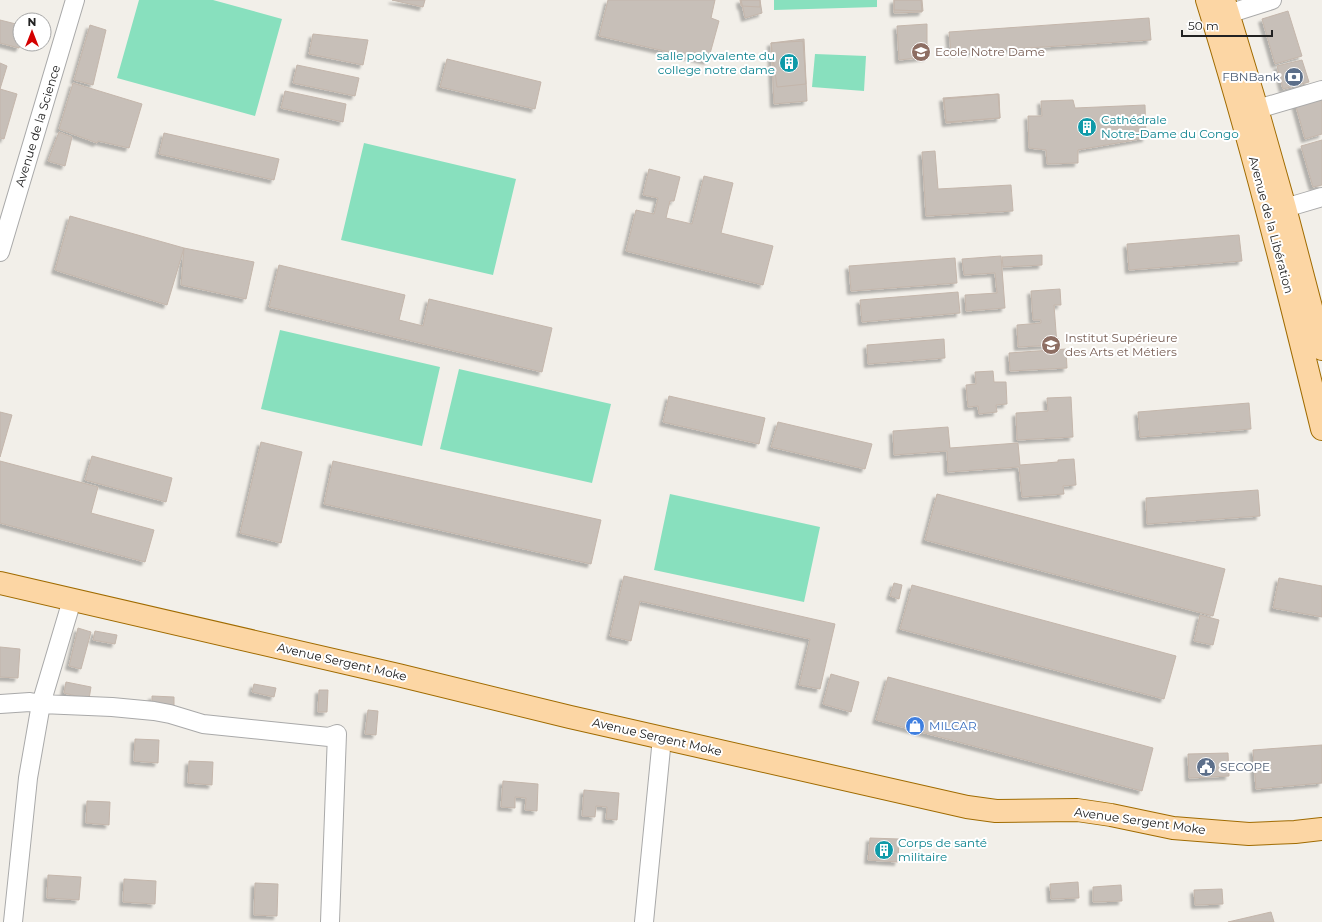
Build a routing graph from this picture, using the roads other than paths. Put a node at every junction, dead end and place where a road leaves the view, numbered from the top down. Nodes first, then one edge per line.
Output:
1 (75, 0) edge
2 (1207, 0) edge
3 (1272, 0) edge
4 (1226, 7) edge
5 (1322, 90) edge
6 (1249, 111) junction
7 (1322, 197) edge
8 (1285, 208) junction
9 (0, 252) edge
10 (1318, 318) edge
11 (1322, 349) edge
12 (1322, 429) edge
13 (0, 583) edge
14 (72, 600) junction
15 (0, 704) edge
16 (41, 704) junction
17 (662, 738) junction
18 (1322, 829) edge
19 (0, 918) edge
20 (14, 922) edge
21 (330, 922) edge
22 (644, 922) edge

1 - 9 street, Avenue de la Science
2 - 6 main road, Avenue de la Libération
3 - 4 street
4 - 6 main road, Avenue de la Libération
5 - 6 street
6 - 8 main road, Avenue de la Libération
6 - 12 main road, Avenue de la Libération
7 - 8 street
8 - 10 main road, Avenue de la Libération
10 - 11 main road, Avenue de la Libération
13 - 14 main road, Avenue Sergent Moke
14 - 16 street
14 - 17 main road, Avenue Sergent Moke
15 - 16 street
16 - 20 street
16 - 21 street
17 - 18 main road, Avenue Sergent Moke
17 - 22 street
19 - 20 street

